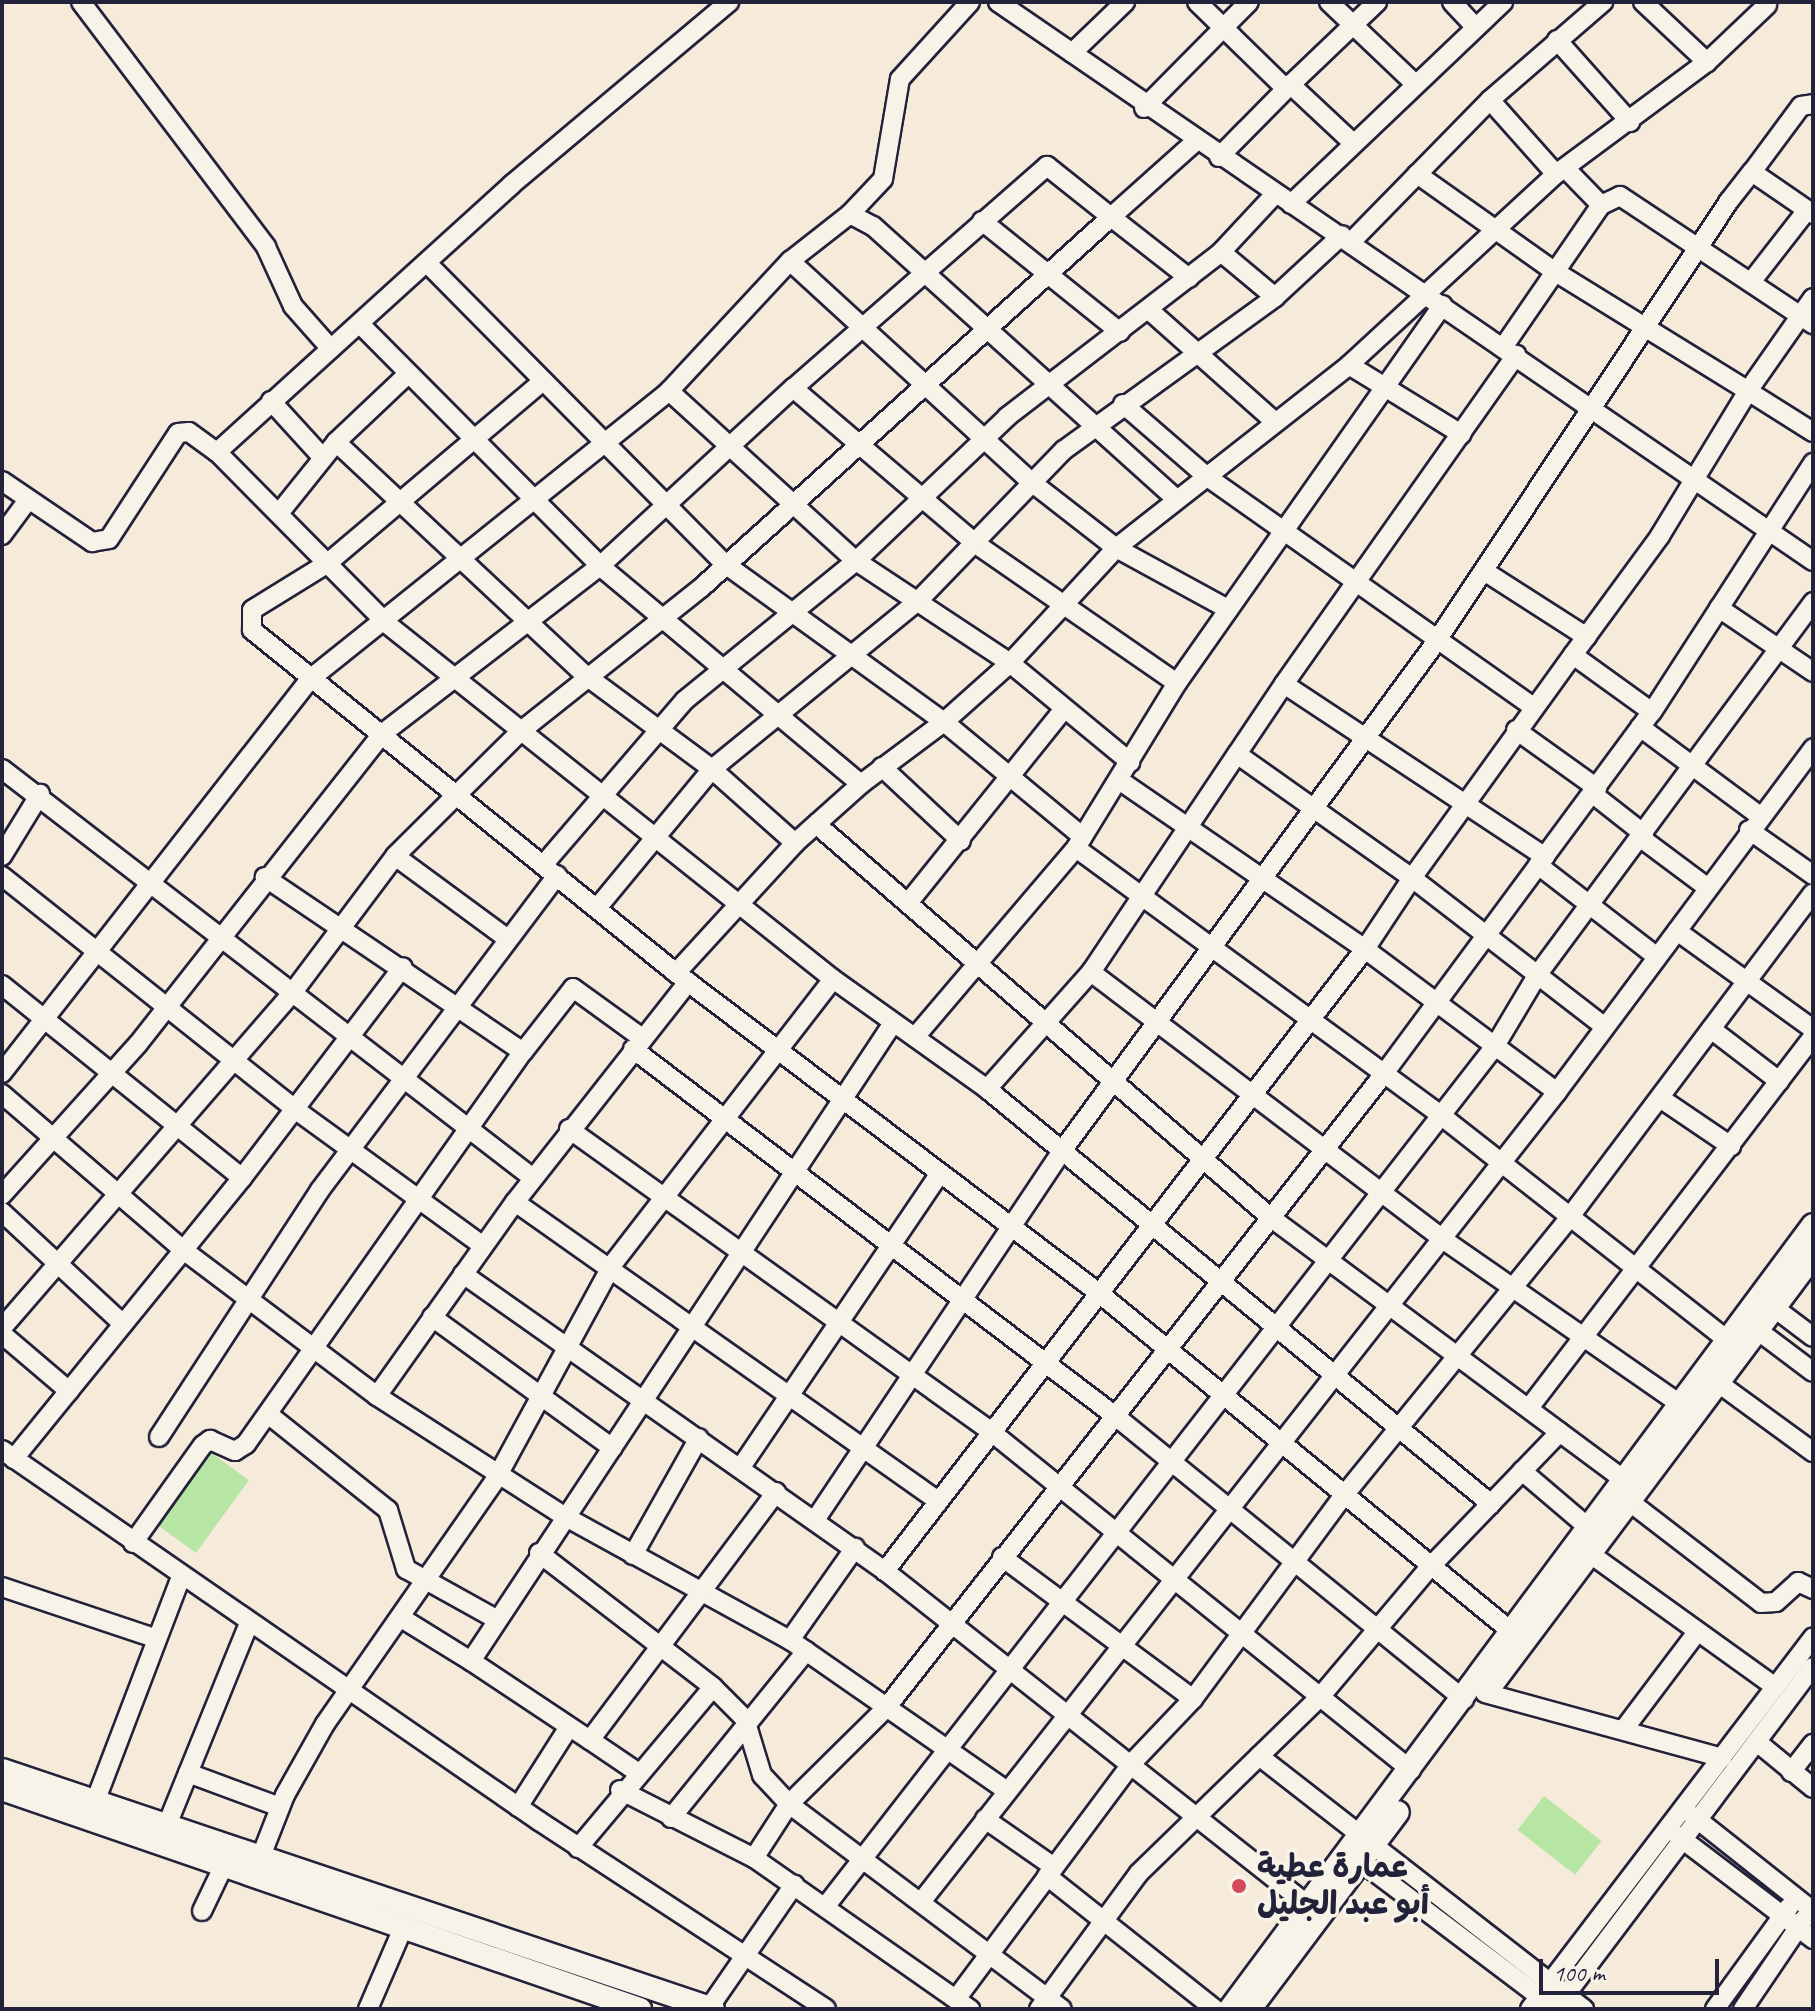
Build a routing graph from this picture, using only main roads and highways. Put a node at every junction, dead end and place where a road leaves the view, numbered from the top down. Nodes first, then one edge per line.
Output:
1 (1813, 1225) edge
2 (1813, 1256) edge
3 (1767, 1302) junction
4 (1750, 1325) junction
5 (1627, 1491) junction
6 (1586, 1543) junction
7 (1475, 1696) junction
8 (2, 1770) edge
9 (2, 1789) edge
10 (1360, 1850) junction
11 (257, 1865) junction
12 (607, 2004) edge
13 (711, 2008) edge
14 (640, 2009) edge
15 (1230, 2009) edge
16 (1250, 2009) edge

1 - 3 main road
2 - 3 main road
3 - 4 main road
4 - 5 main road
4 - 5 main road
5 - 6 main road
6 - 7 main road
6 - 7 main road
7 - 10 main road
7 - 10 main road
8 - 11 main road
9 - 11 main road
10 - 15 main road
10 - 16 main road
11 - 12 main road
11 - 13 main road
12 - 14 main road

